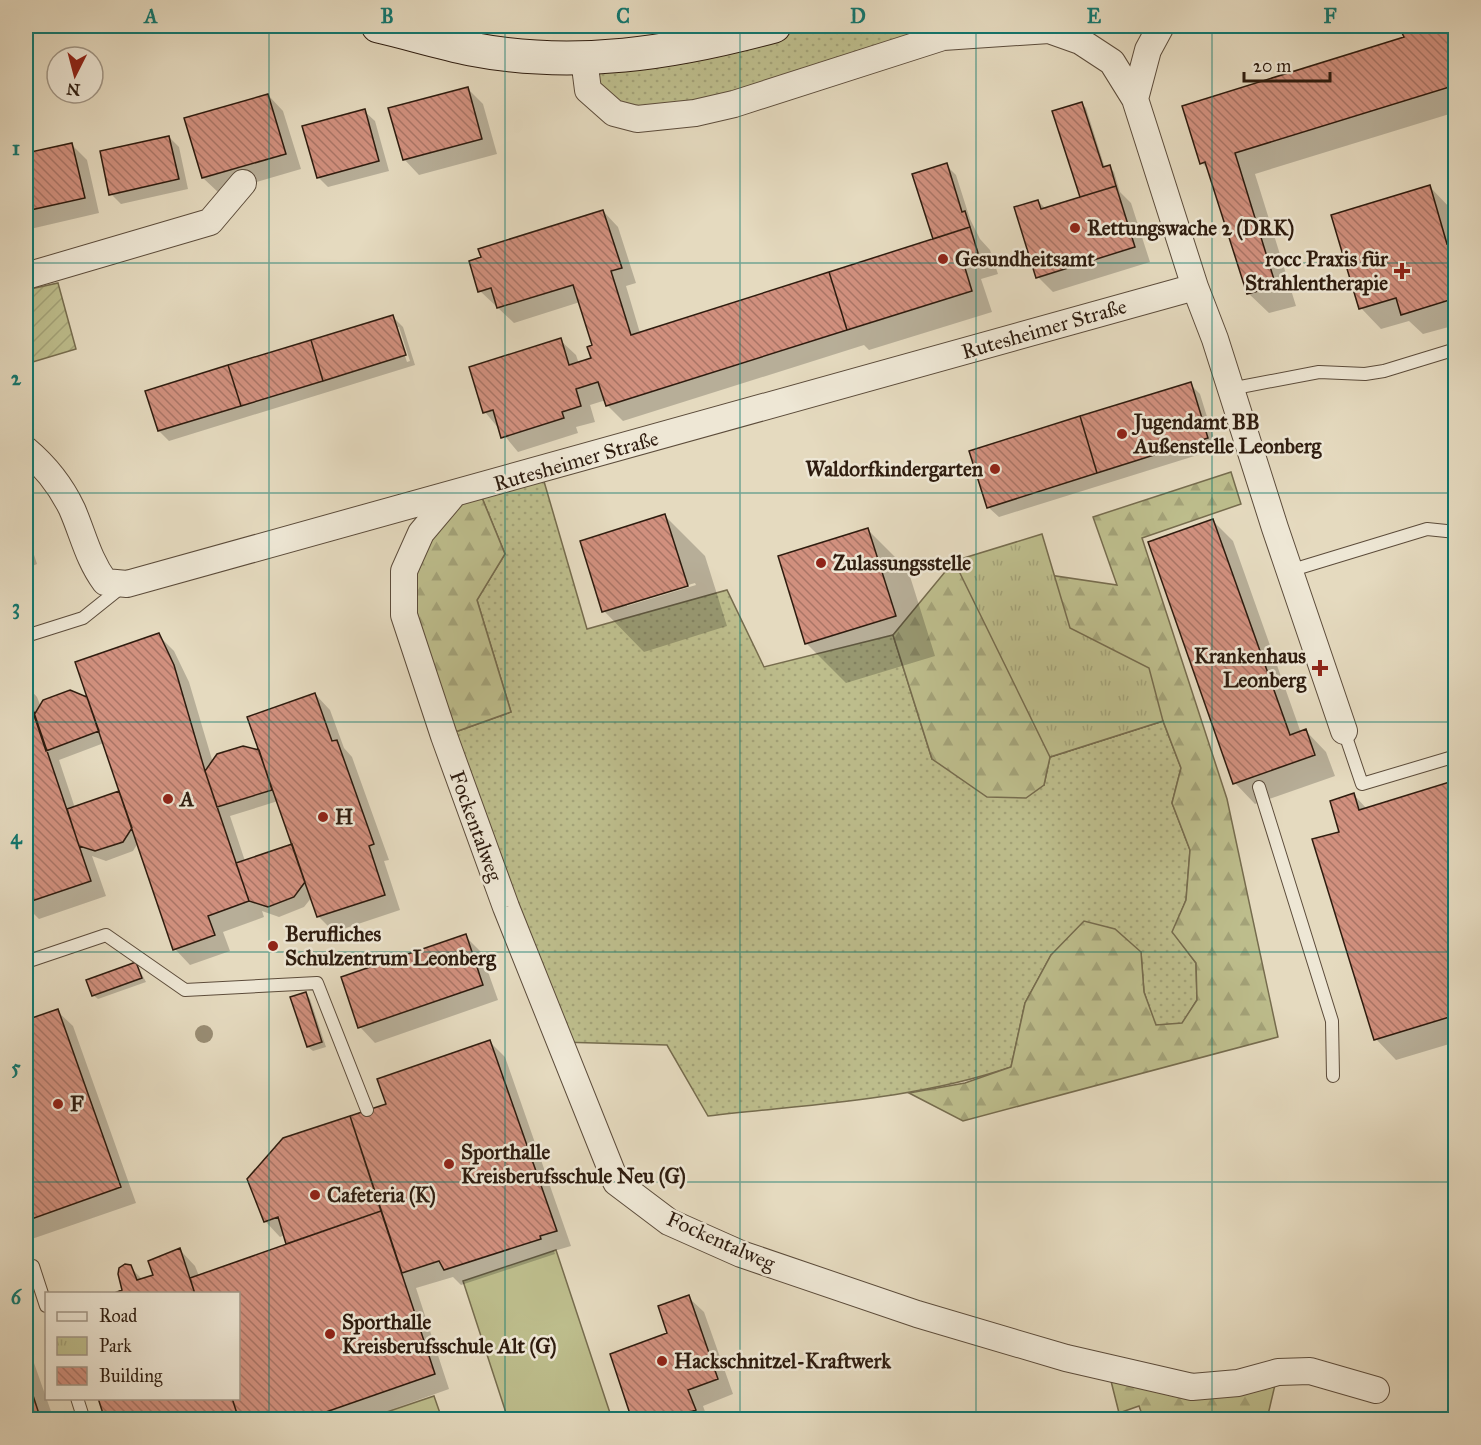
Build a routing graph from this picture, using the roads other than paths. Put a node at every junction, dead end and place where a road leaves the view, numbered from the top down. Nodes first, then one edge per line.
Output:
1 (378, 26) edge
2 (774, 26) edge
3 (1161, 26) edge
4 (1059, 28) edge
5 (584, 59) junction
6 (1135, 99) junction
7 (243, 183) dead end
8 (26, 276) edge
9 (1196, 287) junction
10 (1455, 349) edge
11 (1230, 389) junction
12 (26, 450) edge
13 (453, 495) junction
14 (1455, 532) edge
15 (1290, 571) junction
16 (127, 584) junction
17 (26, 636) edge
18 (1344, 731) joint
19 (1455, 756) edge
20 (1259, 787) dead end
21 (26, 962) edge
22 (1333, 1076) dead end
23 (367, 1110) dead end
24 (33, 1266) dead end
25 (45, 1303) edge
26 (1376, 1390) dead end
27 (78, 1400) edge
28 (84, 1419) edge

1 - 5 street
2 - 5 street
3 - 6 street
4 - 5 street
4 - 6 street
6 - 9 street
7 - 8 street
9 - 11 street
9 - 13 street, Rutesheimer Straße
10 - 11 lane
11 - 15 street
12 - 16 street
13 - 16 street, Rutesheimer Straße
13 - 26 street, Fockentalweg
14 - 15 lane
15 - 18 street
16 - 17 lane
18 - 19 lane
20 - 22 lane
21 - 23 lane
24 - 25 lane
27 - 28 lane

